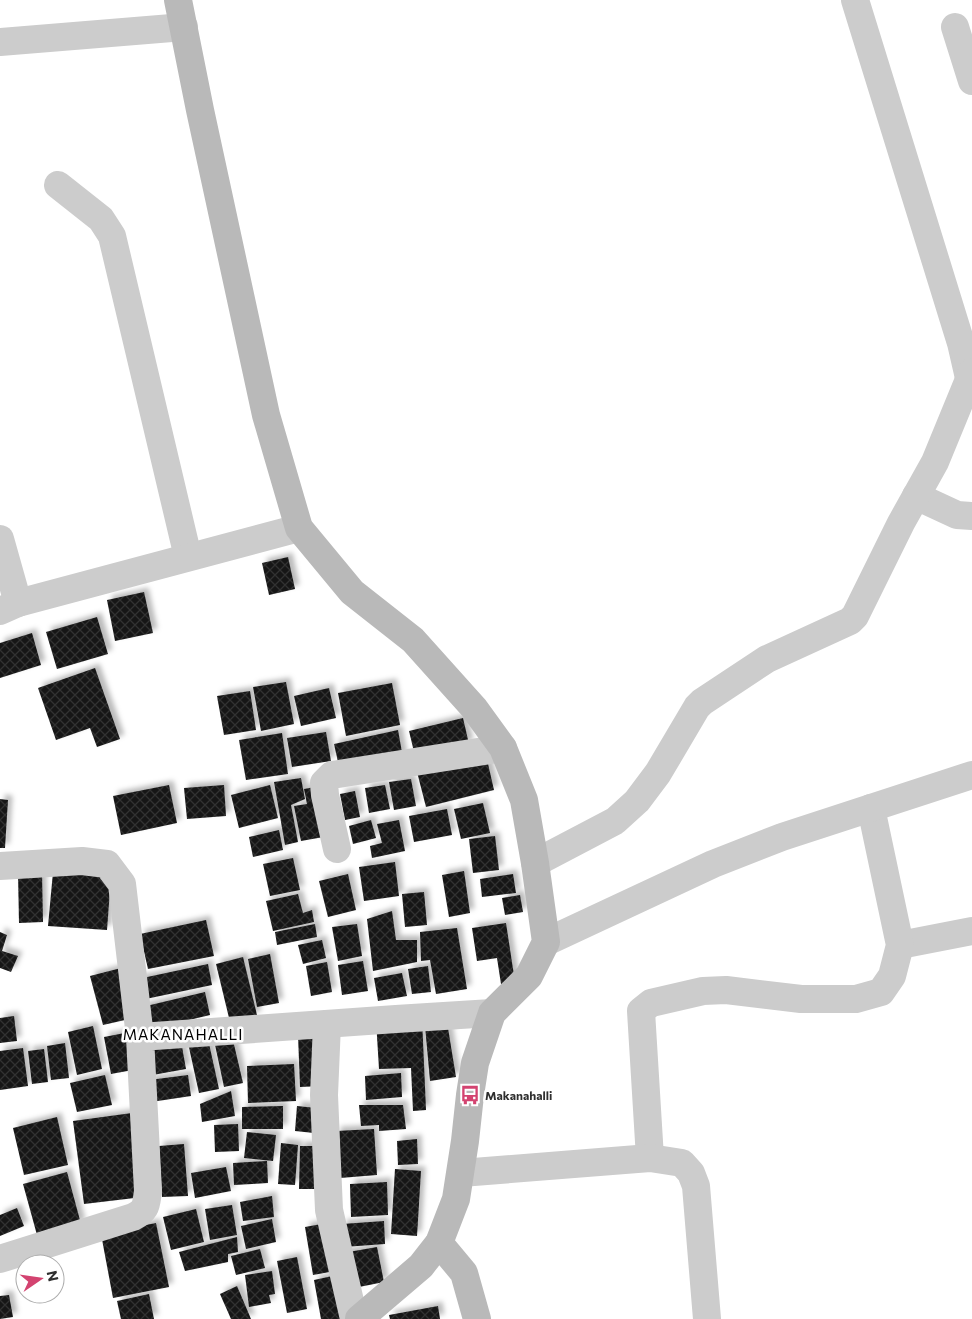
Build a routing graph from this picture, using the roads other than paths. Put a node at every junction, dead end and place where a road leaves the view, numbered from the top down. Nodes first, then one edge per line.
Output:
1 (178, 0) edge
2 (855, 0) edge
3 (184, 27) junction
4 (955, 27) dead end
5 (0, 42) edge
6 (972, 81) edge
7 (58, 186) dead end
8 (971, 375) edge
9 (916, 496) junction
10 (972, 516) edge
11 (299, 528) junction
12 (0, 539) edge
13 (188, 557) junction
14 (9, 607) edge
15 (503, 748) junction
16 (972, 775) edge
17 (871, 808) junction
18 (336, 849) dead end
19 (535, 863) junction
20 (0, 866) edge
21 (972, 931) edge
22 (546, 942) junction
23 (900, 945) junction
24 (492, 1014) junction
25 (327, 1024) junction
26 (140, 1037) junction
27 (650, 1158) junction
28 (461, 1173) junction
29 (440, 1243) junction
30 (0, 1259) edge
31 (354, 1319) edge
32 (359, 1319) edge
33 (477, 1319) edge
34 (707, 1319) edge

1 - 3 main road
2 - 8 street
3 - 5 street
3 - 11 main road
4 - 6 street
7 - 13 street
8 - 9 street
9 - 10 street
9 - 19 street
11 - 13 street
11 - 15 main road
12 - 14 street
13 - 14 street
15 - 18 street
15 - 19 main road
16 - 17 street
17 - 22 street
17 - 23 street
19 - 22 main road
20 - 26 street
21 - 23 street
22 - 24 main road
23 - 27 street
24 - 25 street
24 - 28 main road
25 - 26 street
25 - 31 street
26 - 30 street
27 - 28 street
27 - 34 street
28 - 29 main road
29 - 32 main road
29 - 33 main road

